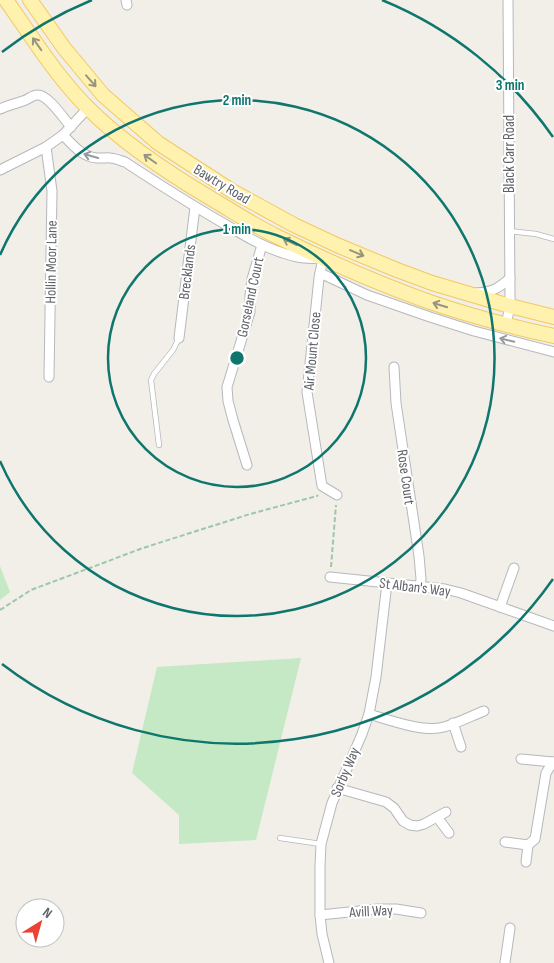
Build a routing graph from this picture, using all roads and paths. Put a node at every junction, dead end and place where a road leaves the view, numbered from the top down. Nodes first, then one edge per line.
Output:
1 (30, 0) edge
2 (508, 0) edge
3 (8, 2) edge
4 (88, 108) junction
5 (0, 109) edge
6 (71, 127) junction
7 (63, 135) junction
8 (46, 147) junction
9 (0, 170) edge
10 (194, 207) junction
11 (510, 231) junction
12 (554, 239) edge
13 (262, 245) junction
14 (323, 258) junction
15 (320, 273) junction
16 (510, 278) junction
17 (472, 294) junction
18 (510, 306) junction
19 (472, 315) junction
20 (554, 317) edge
21 (506, 325) junction
22 (554, 336) edge
23 (180, 338) joint
24 (554, 352) edge
25 (394, 367) dead end
26 (48, 378) dead end
27 (159, 445) dead end
28 (247, 465) dead end
29 (322, 486) junction
30 (337, 494) joint
31 (514, 568) dead end
32 (330, 577) joint
33 (387, 583) junction
34 (420, 587) junction
35 (500, 607) junction
36 (0, 610) edge
37 (554, 626) edge
38 (484, 711) dead end
39 (368, 714) junction
40 (454, 724) junction
41 (461, 747) dead end
42 (521, 759) dead end
43 (553, 762) edge
44 (338, 788) junction
45 (446, 812) dead end
46 (437, 817) junction
47 (449, 833) dead end
48 (280, 838) dead end
49 (505, 842) dead end
50 (321, 844) junction
51 (528, 845) junction
52 (526, 862) dead end
53 (421, 913) dead end
54 (320, 916) junction
55 (510, 928) dead end
56 (329, 963) edge
57 (505, 963) edge

1 -> 17 main road, Bawtry Road
2 - 11 street, Black Carr Road
4 -> 3 main road, Bawtry Road
4 - 6 street
14 -> 4 main road, Bawtry Road
5 - 6 street
6 - 7 street
7 - 8 street
10 -> 7 street, Bawtry Road
8 - 9 street
8 - 26 street, Hollin Moor Lane
10 - 13 street, Bawtry Road
10 - 23 street, Brecklands
11 - 12 lane
11 - 16 street, Black Carr Road
13 - 14 street, Bawtry Road
13 - 28 street, Gorseland Court
14 - 15 street, Air Mount Close
19 -> 14 main road, Bawtry Road
24 -> 15 street
15 - 29 street, Air Mount Close
16 - 17 street
16 - 18 street, Black Carr Road
17 - 18 main road, Bawtry Road
17 - 19 main road
18 - 20 main road, Bawtry Road
18 - 21 street, Black Carr Road
19 - 21 main road, Bawtry Road
21 - 22 main road, Bawtry Road
23 - 27 lane
25 - 34 street, Rose Court
29 - 30 street
29 - 36 path
30 - 32 path
31 - 35 street
32 - 33 street, St Alban's Way
33 - 34 street, St Alban's Way
33 - 39 street, Sorby Way
34 - 35 street, St Alban's Way
35 - 37 street, St Alban's Way
38 - 40 street
39 - 40 street
39 - 44 street, Sorby Way
40 - 41 street
42 - 43 street
43 - 51 street
44 - 46 street
44 - 50 street, Sorby Way
45 - 46 street
46 - 47 street
48 - 50 lane
49 - 51 street
50 - 54 street, Sorby Way
51 - 52 street
53 - 54 street, Avill Way
54 - 56 street, Sorby Way
55 - 57 street

